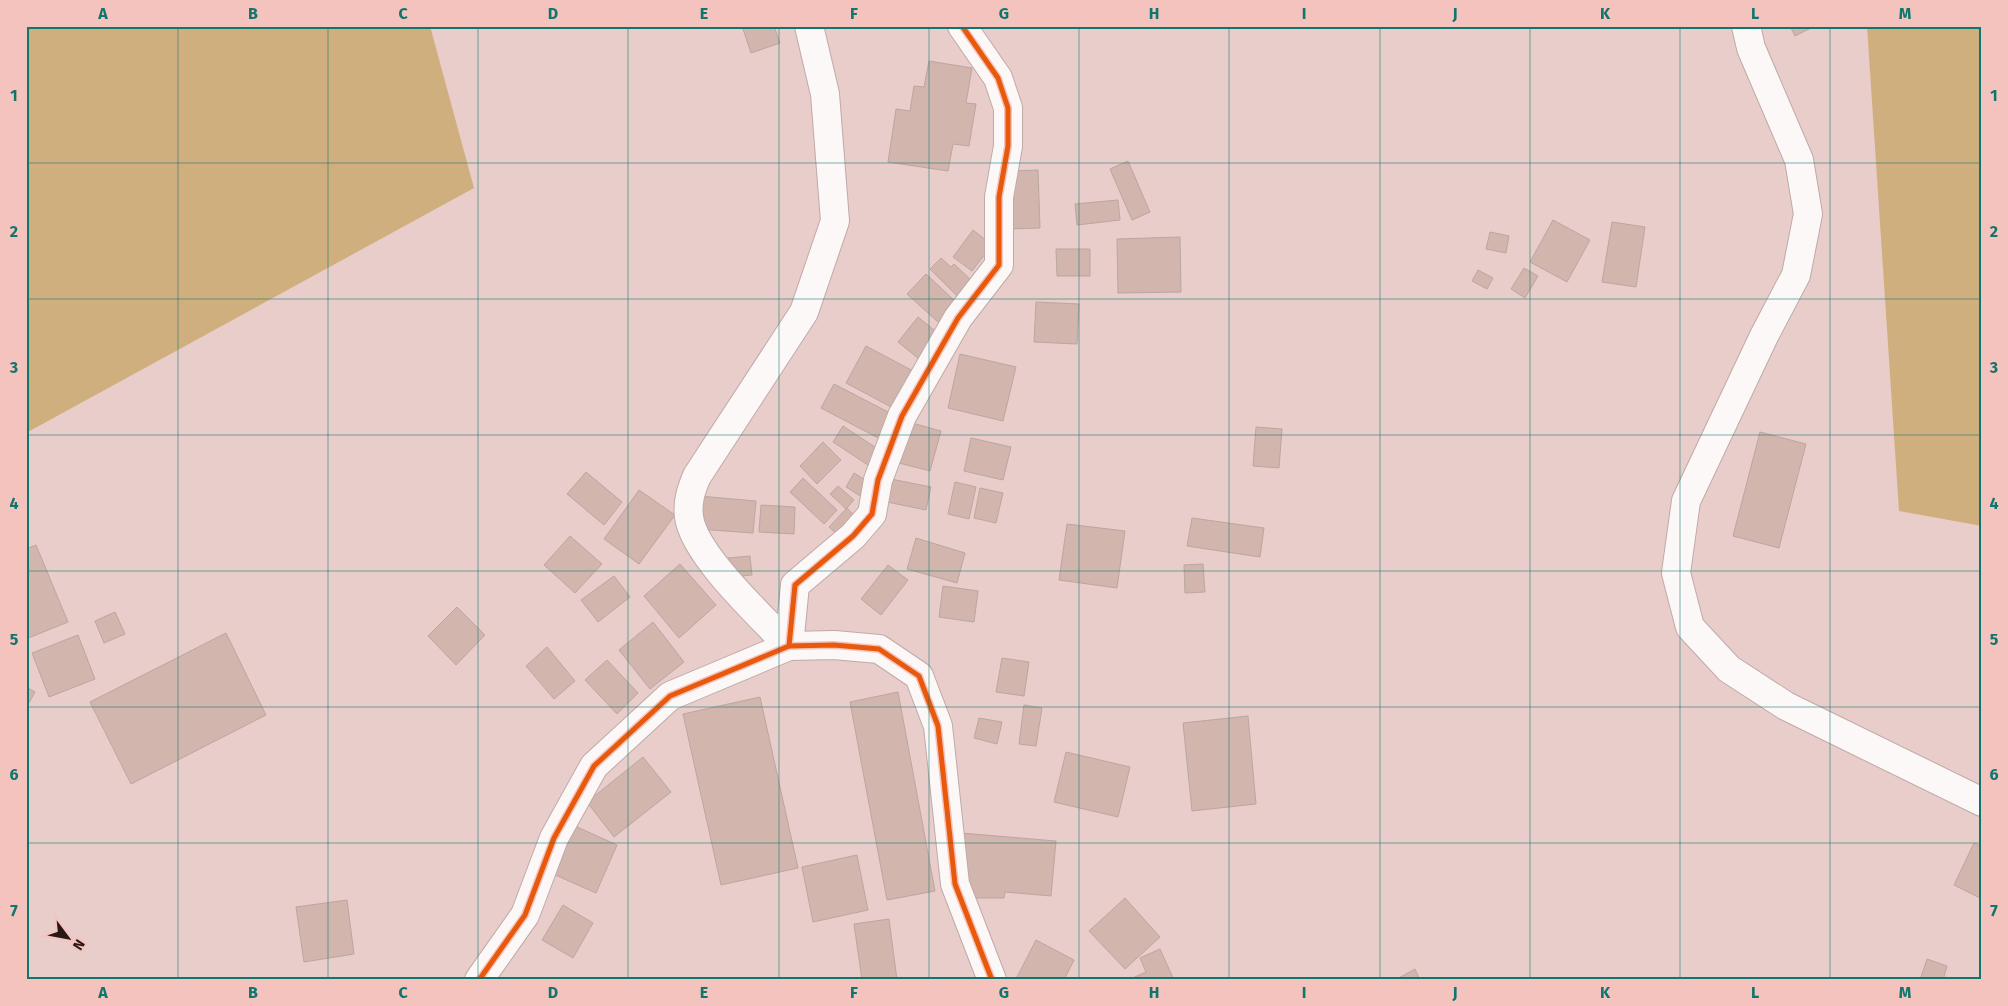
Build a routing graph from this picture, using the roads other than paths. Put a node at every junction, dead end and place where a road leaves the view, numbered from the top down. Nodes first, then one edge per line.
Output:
1 (809, 26) edge
2 (962, 26) edge
3 (1746, 26) edge
4 (789, 646) junction
5 (1982, 802) edge
6 (479, 980) edge
7 (992, 980) edge

1 - 4 street
2 - 4 street
3 - 5 street
4 - 6 street
4 - 7 street

